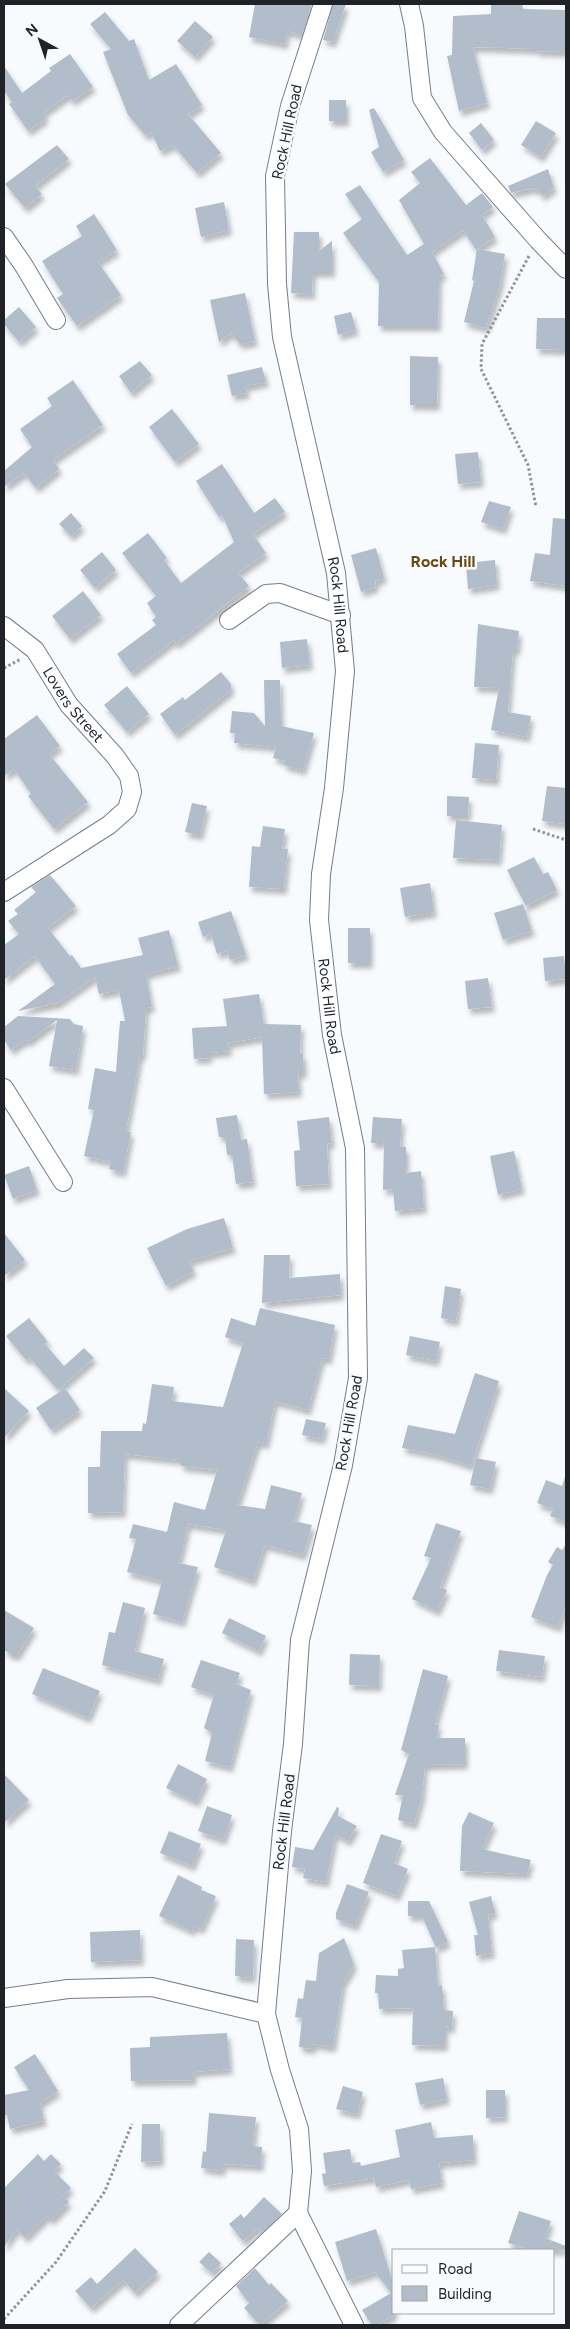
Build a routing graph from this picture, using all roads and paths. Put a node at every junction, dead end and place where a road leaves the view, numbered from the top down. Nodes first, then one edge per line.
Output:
1 (323, 4) edge
2 (409, 4) edge
3 (4, 237) edge
4 (538, 240) junction
5 (566, 269) edge
6 (56, 320) dead end
7 (536, 506) dead end
8 (341, 615) junction
9 (229, 620) dead end
10 (4, 626) edge
11 (533, 829) dead end
12 (566, 840) edge
13 (4, 892) edge
14 (4, 1088) edge
15 (62, 1182) dead end
16 (4, 1998) edge
17 (266, 2014) junction
18 (132, 2124) dead end
19 (298, 2213) junction
20 (4, 2319) edge
21 (179, 2325) edge
22 (354, 2325) edge

1 - 8 street, Rock Hill Road
2 - 4 street
3 - 6 street
4 - 5 street
4 - 7 path
8 - 9 street
8 - 17 street, Rock Hill Road
10 - 13 street, Lovers Street
11 - 12 path
14 - 15 street
16 - 17 street
17 - 19 street, Rock Hill Road
18 - 20 path
19 - 21 street
19 - 22 street

